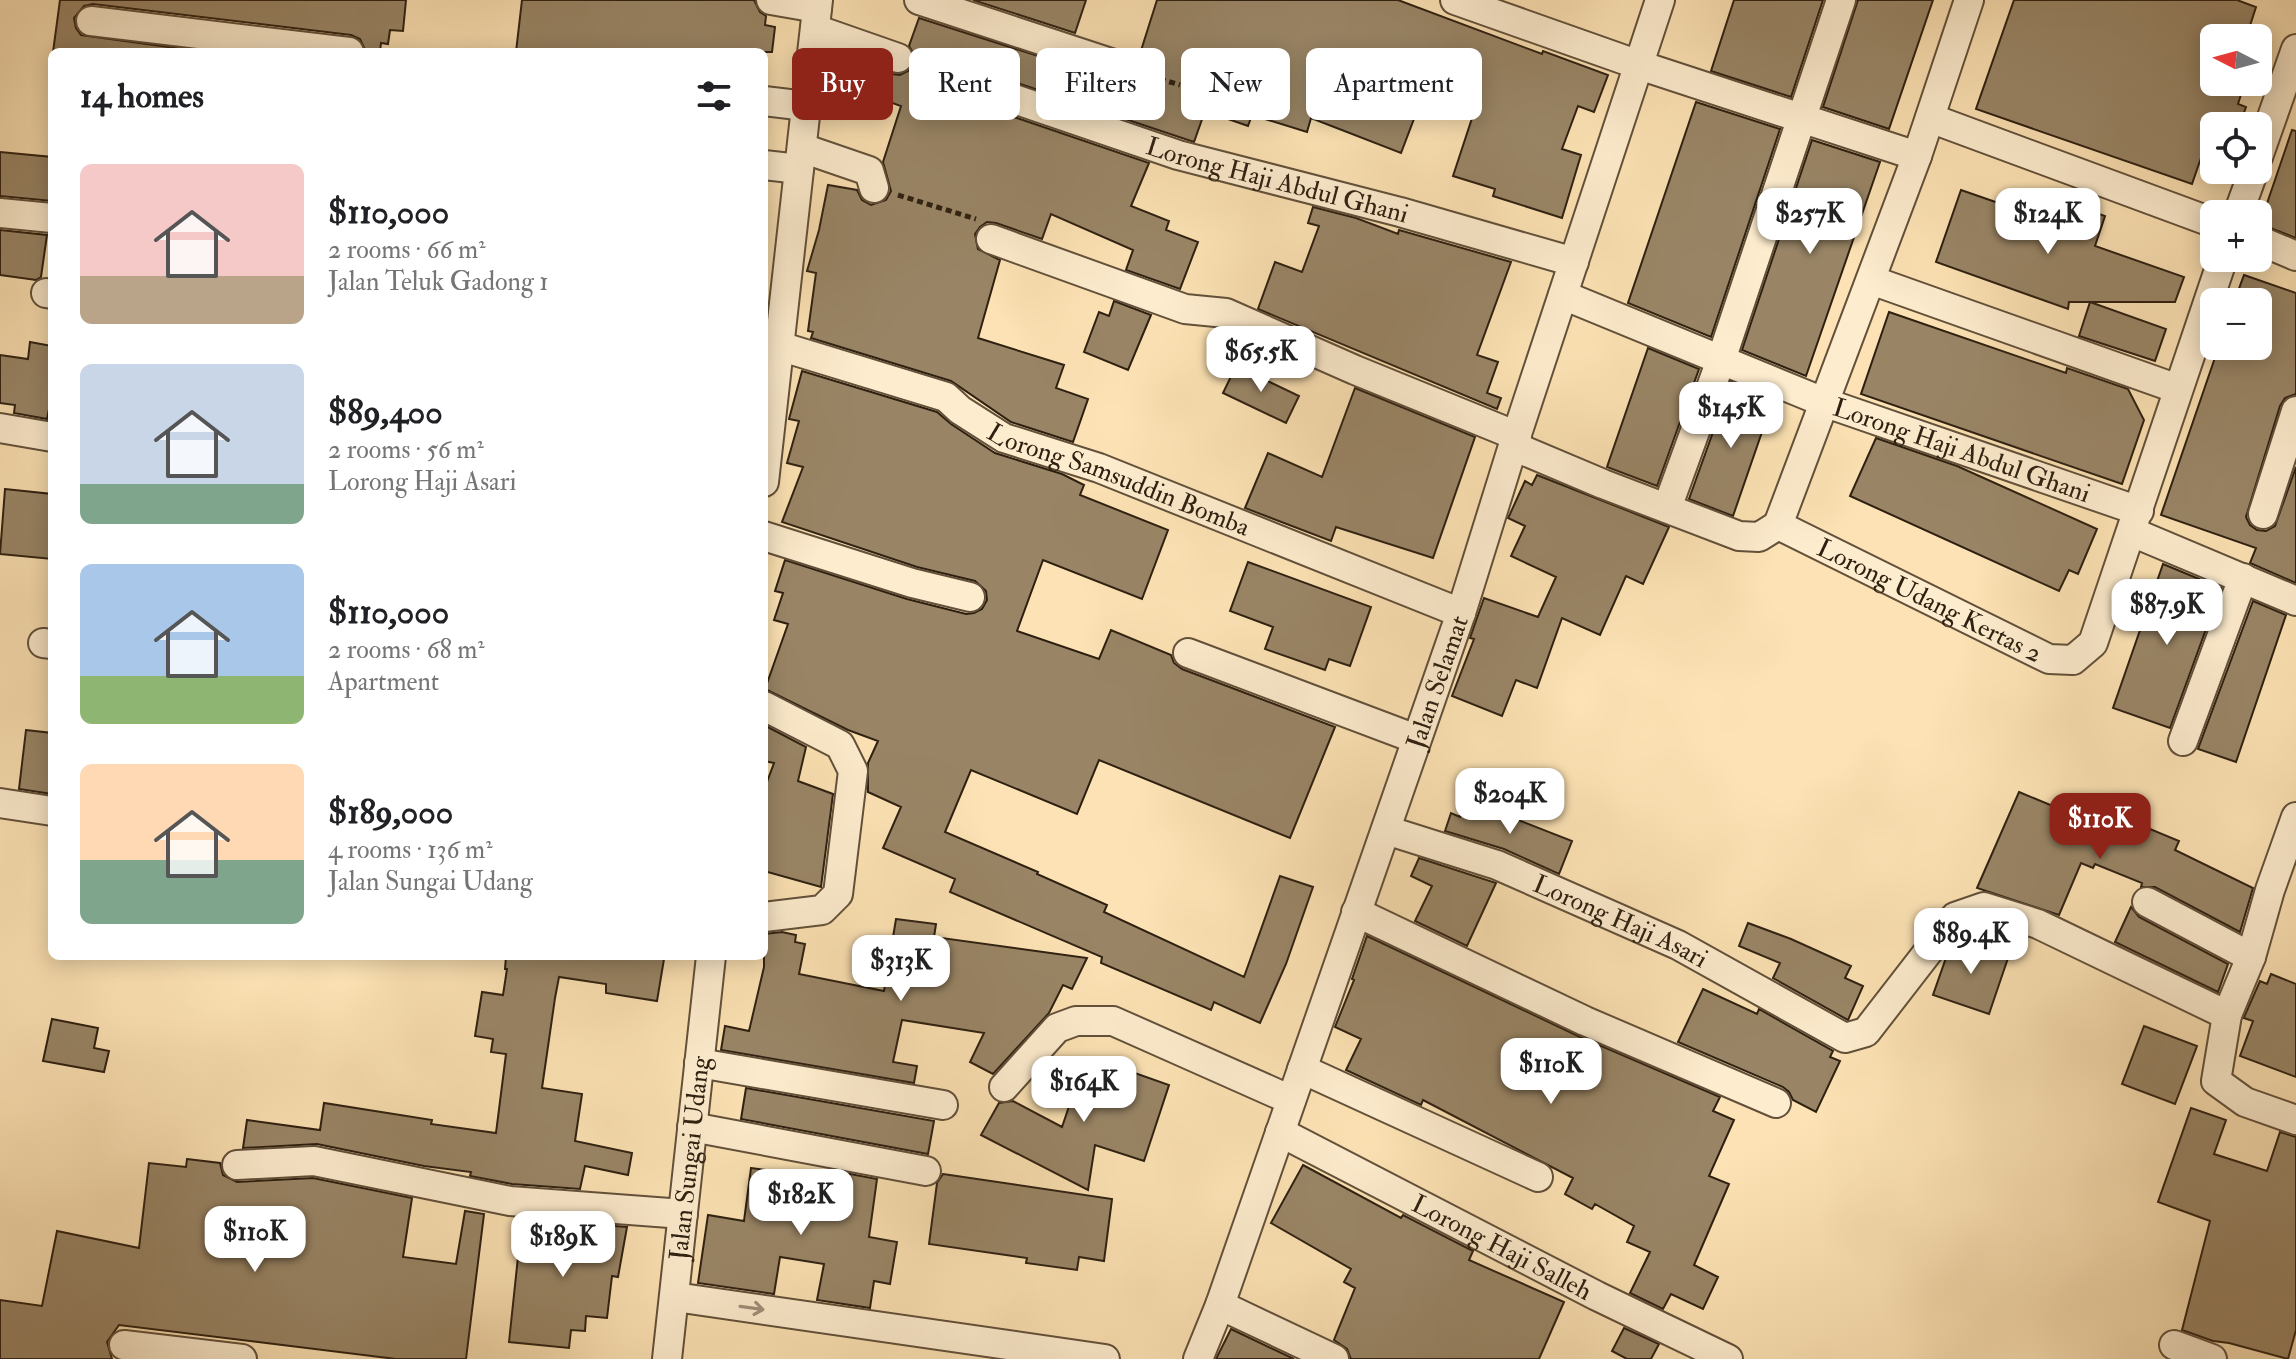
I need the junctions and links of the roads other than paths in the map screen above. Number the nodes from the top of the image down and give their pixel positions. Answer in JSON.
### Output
{"nodes":[{"id":1,"x":771,"y":0,"type":"edge"},
{"id":2,"x":919,"y":0,"type":"edge"},
{"id":3,"x":1455,"y":0,"type":"edge"},
{"id":4,"x":1660,"y":0,"type":"edge"},
{"id":5,"x":1841,"y":0,"type":"edge"},
{"id":6,"x":1969,"y":0,"type":"edge"},
{"id":7,"x":817,"y":12,"type":"edge"},
{"id":8,"x":91,"y":21,"type":"dead end"},
{"id":9,"x":316,"y":48,"type":"edge"},
{"id":10,"x":813,"y":48,"type":"edge"},
{"id":11,"x":1065,"y":48,"type":"edge"},
{"id":12,"x":2296,"y":49,"type":"edge"},
{"id":13,"x":898,"y":58,"type":"dead end"},
{"id":14,"x":1639,"y":65,"type":"junction"},
{"id":15,"x":768,"y":101,"type":"edge"},
{"id":16,"x":1020,"y":101,"type":"edge"},
{"id":17,"x":792,"y":104,"type":"edge"},
{"id":18,"x":1801,"y":117,"type":"junction"},
{"id":19,"x":2272,"y":117,"type":"edge"},
{"id":20,"x":1930,"y":118,"type":"junction"},
{"id":21,"x":804,"y":120,"type":"edge"},
{"id":22,"x":1917,"y":156,"type":"junction"},
{"id":23,"x":800,"y":158,"type":"junction"},
{"id":24,"x":768,"y":164,"type":"edge"},
{"id":25,"x":874,"y":188,"type":"road end"},
{"id":26,"x":0,"y":213,"type":"edge"},
{"id":27,"x":48,"y":218,"type":"edge"},
{"id":28,"x":2200,"y":218,"type":"edge"},
{"id":29,"x":991,"y":239,"type":"road end"},
{"id":30,"x":2272,"y":246,"type":"edge"},
{"id":31,"x":2296,"y":256,"type":"edge"},
{"id":32,"x":1574,"y":262,"type":"junction"},
{"id":33,"x":2218,"y":272,"type":"edge"},
{"id":34,"x":1871,"y":280,"type":"junction"},
{"id":35,"x":1563,"y":295,"type":"junction"},
{"id":36,"x":773,"y":314,"type":"edge"},
{"id":37,"x":779,"y":346,"type":"junction"},
{"id":38,"x":1721,"y":360,"type":"junction"},
{"id":39,"x":2178,"y":389,"type":"junction"},
{"id":40,"x":769,"y":396,"type":"edge"},
{"id":41,"x":1826,"y":403,"type":"junction"},
{"id":42,"x":2296,"y":411,"type":"edge"},
{"id":43,"x":0,"y":428,"type":"edge"},
{"id":44,"x":48,"y":436,"type":"edge"},
{"id":45,"x":1515,"y":441,"type":"junction"},
{"id":46,"x":1667,"y":508,"type":"junction"},
{"id":47,"x":2263,"y":514,"type":"dead end"},
{"id":48,"x":2135,"y":521,"type":"junction"},
{"id":49,"x":1778,"y":525,"type":"junction"},
{"id":50,"x":768,"y":537,"type":"edge"},
{"id":51,"x":2243,"y":578,"type":"junction"},
{"id":52,"x":970,"y":597,"type":"dead end"},
{"id":53,"x":2296,"y":601,"type":"edge"},
{"id":54,"x":1461,"y":613,"type":"junction"},
{"id":55,"x":1188,"y":653,"type":"dead end"},
{"id":56,"x":768,"y":708,"type":"edge"},
{"id":57,"x":1416,"y":739,"type":"junction"},
{"id":58,"x":2183,"y":741,"type":"dead end"},
{"id":59,"x":0,"y":803,"type":"edge"},
{"id":60,"x":48,"y":810,"type":"edge"},
{"id":61,"x":2296,"y":817,"type":"edge"},
{"id":62,"x":1386,"y":830,"type":"junction"},
{"id":63,"x":2147,"y":902,"type":"dead end"},
{"id":64,"x":1356,"y":912,"type":"junction"},
{"id":65,"x":768,"y":917,"type":"edge"},
{"id":66,"x":2251,"y":957,"type":"junction"},
{"id":67,"x":711,"y":960,"type":"edge"},
{"id":68,"x":2227,"y":1015,"type":"junction"},
{"id":69,"x":699,"y":1063,"type":"junction"},
{"id":70,"x":1302,"y":1069,"type":"junction"},
{"id":71,"x":1004,"y":1087,"type":"dead end"},
{"id":72,"x":1291,"y":1100,"type":"junction"},
{"id":73,"x":1776,"y":1103,"type":"dead end"},
{"id":74,"x":943,"y":1105,"type":"dead end"},
{"id":75,"x":2296,"y":1120,"type":"edge"},
{"id":76,"x":692,"y":1127,"type":"junction"},
{"id":77,"x":1280,"y":1132,"type":"junction"},
{"id":78,"x":237,"y":1165,"type":"dead end"},
{"id":79,"x":926,"y":1171,"type":"dead end"},
{"id":80,"x":1538,"y":1177,"type":"dead end"},
{"id":81,"x":683,"y":1214,"type":"junction"},
{"id":82,"x":675,"y":1297,"type":"junction"},
{"id":83,"x":1220,"y":1305,"type":"junction"},
{"id":84,"x":124,"y":1345,"type":"dead end"},
{"id":85,"x":2174,"y":1345,"type":"dead end"},
{"id":86,"x":1099,"y":1358,"type":"edge"},
{"id":87,"x":242,"y":1359,"type":"edge"},
{"id":88,"x":667,"y":1359,"type":"edge"},
{"id":89,"x":1198,"y":1359,"type":"edge"},
{"id":90,"x":1334,"y":1359,"type":"edge"},
{"id":91,"x":1728,"y":1359,"type":"edge"},
{"id":92,"x":2212,"y":1359,"type":"edge"}],
"edges":[{"from":1,"to":7,"type":"street"},
{"from":2,"to":11,"type":"street"},
{"from":3,"to":14,"type":"street"},
{"from":4,"to":14,"type":"street","name":"Jalan Selamat"},
{"from":5,"to":18,"type":"street"},
{"from":6,"to":20,"type":"street"},
{"from":7,"to":10,"type":"street"},
{"from":7,"to":13,"type":"street"},
{"from":8,"to":9,"type":"street"},
{"from":12,"to":19,"type":"street"},
{"from":14,"to":18,"type":"street"},
{"from":14,"to":32,"type":"street","name":"Jalan Selamat"},
{"from":15,"to":17,"type":"street"},
{"from":16,"to":32,"type":"street","name":"Lorong Haji Abdul Ghani"},
{"from":18,"to":22,"type":"street"},
{"from":18,"to":38,"type":"street"},
{"from":20,"to":22,"type":"street"},
{"from":20,"to":28,"type":"street"},
{"from":21,"to":23,"type":"street"},
{"from":22,"to":34,"type":"street"},
{"from":23,"to":24,"type":"street"},
{"from":23,"to":25,"type":"street"},
{"from":23,"to":36,"type":"street"},
{"from":26,"to":27,"type":"street"},
{"from":29,"to":45,"type":"street"},
{"from":30,"to":31,"type":"street"},
{"from":32,"to":35,"type":"street","name":"Jalan Selamat"},
{"from":33,"to":39,"type":"street","name":"Lorong Udang Kertas 2"},
{"from":34,"to":39,"type":"street"},
{"from":34,"to":41,"type":"street"},
{"from":35,"to":38,"type":"street","name":"Lorong Haji Abdul Ghani"},
{"from":35,"to":45,"type":"street","name":"Jalan Selamat"},
{"from":36,"to":37,"type":"street"},
{"from":37,"to":40,"type":"street"},
{"from":37,"to":54,"type":"street","name":"Lorong Samsuddin Bomba"},
{"from":38,"to":41,"type":"street","name":"Lorong Haji Abdul Ghani"},
{"from":38,"to":46,"type":"street"},
{"from":39,"to":48,"type":"street","name":"Lorong Udang Kertas 2"},
{"from":41,"to":48,"type":"street","name":"Lorong Haji Abdul Ghani"},
{"from":41,"to":49,"type":"street"},
{"from":42,"to":47,"type":"street"},
{"from":43,"to":44,"type":"street"},
{"from":45,"to":46,"type":"street"},
{"from":45,"to":54,"type":"street","name":"Jalan Selamat"},
{"from":46,"to":49,"type":"street"},
{"from":48,"to":49,"type":"street","name":"Lorong Udang Kertas 2"},
{"from":48,"to":51,"type":"street","name":"Lorong Haji Abdul Ghani"},
{"from":50,"to":52,"type":"street"},
{"from":51,"to":53,"type":"street","name":"Lorong Haji Abdul Ghani"},
{"from":51,"to":58,"type":"street"},
{"from":54,"to":57,"type":"street","name":"Jalan Selamat"},
{"from":55,"to":57,"type":"street"},
{"from":56,"to":65,"type":"street"},
{"from":57,"to":62,"type":"street","name":"Jalan Selamat"},
{"from":59,"to":60,"type":"street"},
{"from":61,"to":66,"type":"street"},
{"from":62,"to":64,"type":"street","name":"Jalan Selamat"},
{"from":62,"to":68,"type":"street","name":"Lorong Haji Asari"},
{"from":63,"to":66,"type":"street"},
{"from":64,"to":70,"type":"street","name":"Jalan Selamat"},
{"from":64,"to":73,"type":"street"},
{"from":66,"to":68,"type":"street"},
{"from":67,"to":69,"type":"street","name":"Jalan Sungai Udang"},
{"from":68,"to":75,"type":"street"},
{"from":69,"to":74,"type":"street"},
{"from":69,"to":76,"type":"street","name":"Jalan Sungai Udang"},
{"from":70,"to":72,"type":"street","name":"Jalan Selamat"},
{"from":70,"to":80,"type":"street"},
{"from":71,"to":72,"type":"street"},
{"from":72,"to":77,"type":"street","name":"Jalan Selamat"},
{"from":76,"to":79,"type":"street"},
{"from":76,"to":81,"type":"street","name":"Jalan Sungai Udang"},
{"from":77,"to":83,"type":"street","name":"Jalan Selamat"},
{"from":77,"to":91,"type":"street","name":"Lorong Haji Salleh"},
{"from":78,"to":81,"type":"street"},
{"from":81,"to":82,"type":"street","name":"Jalan Sungai Udang"},
{"from":82,"to":86,"type":"street","one_way":true},
{"from":82,"to":88,"type":"street","name":"Jalan Sungai Udang"},
{"from":83,"to":89,"type":"street","name":"Jalan Selamat"},
{"from":83,"to":90,"type":"street"},
{"from":84,"to":87,"type":"street"},
{"from":85,"to":92,"type":"street"}]}
